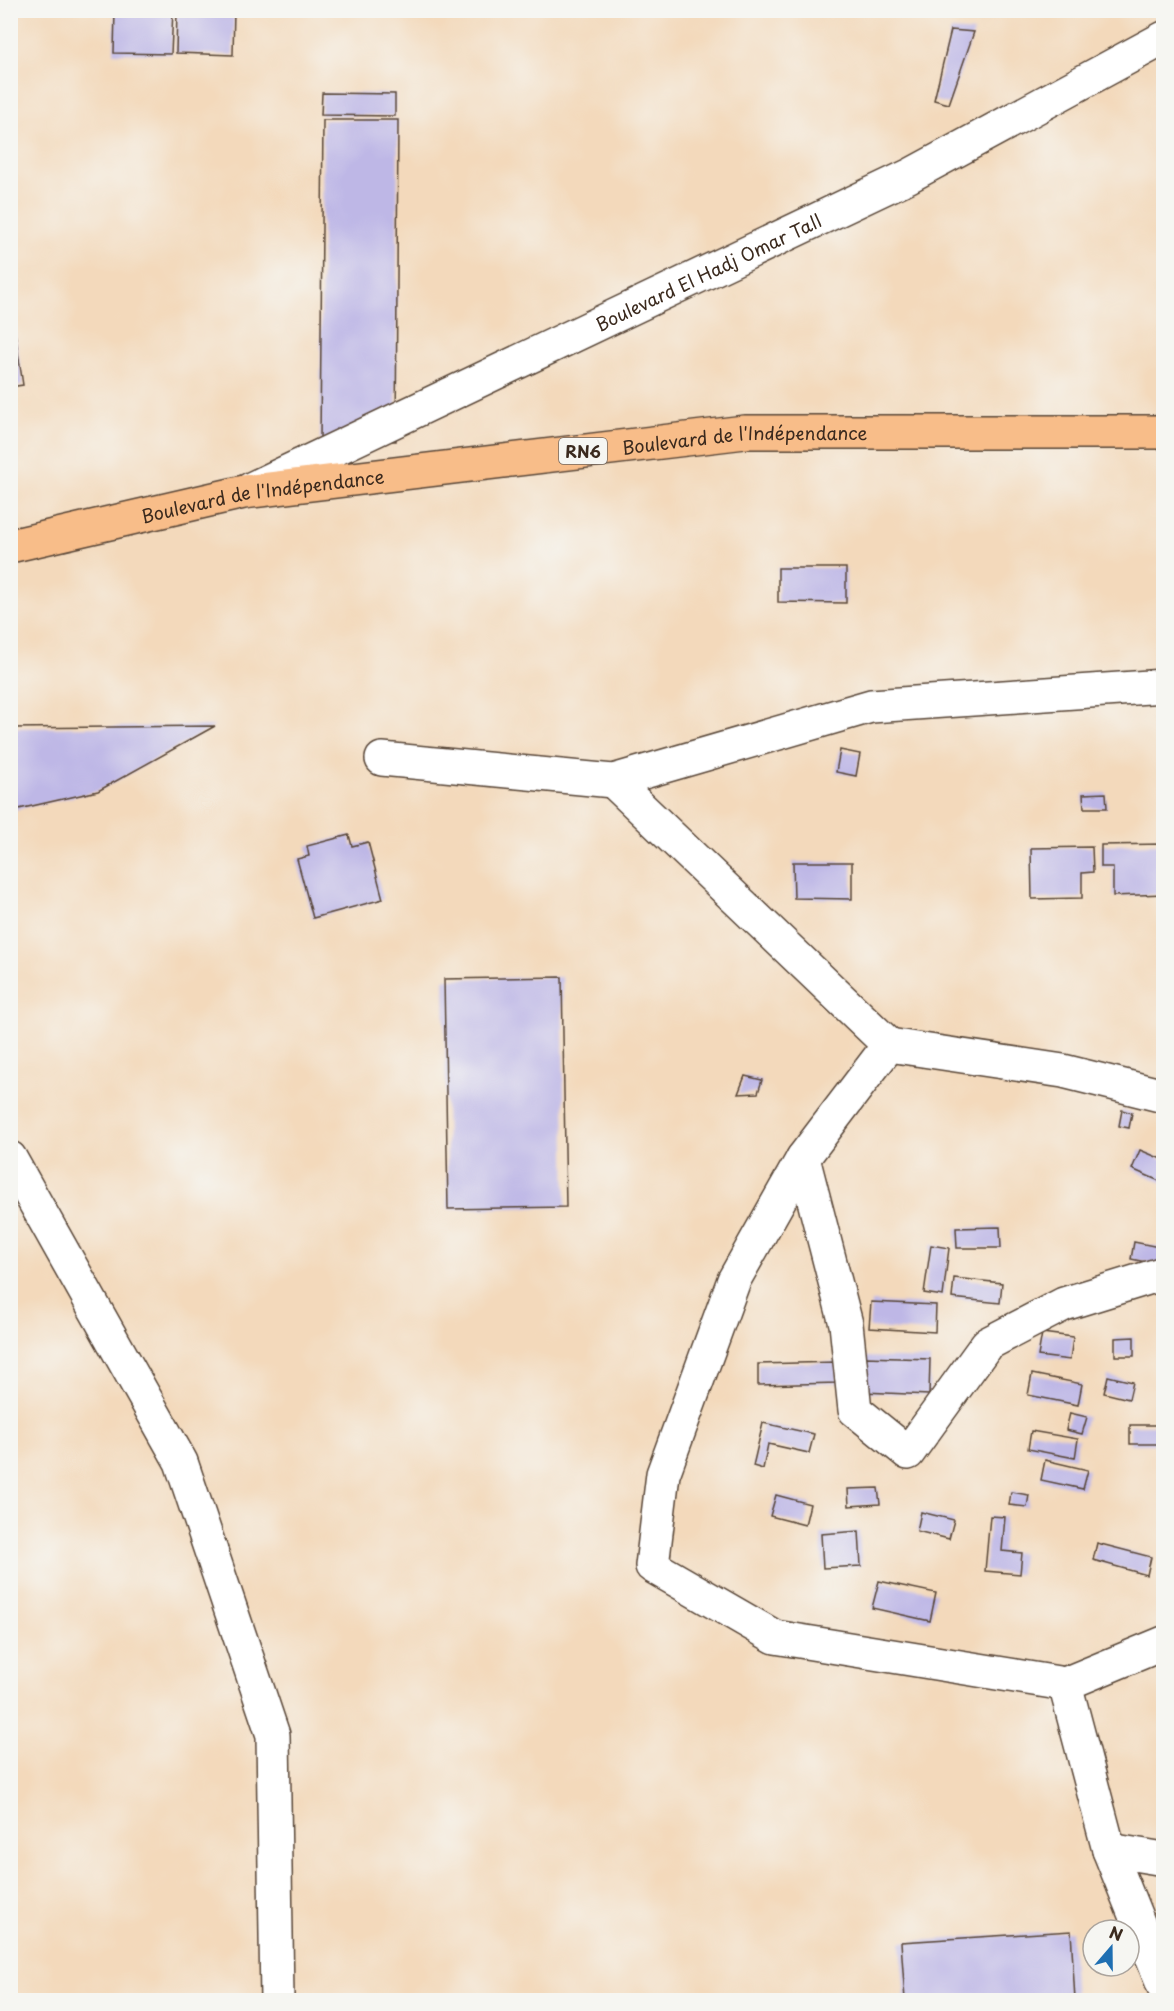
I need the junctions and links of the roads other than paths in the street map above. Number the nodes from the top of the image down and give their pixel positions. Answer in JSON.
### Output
{"nodes":[{"id":1,"x":1164,"y":38,"type":"edge"},
{"id":2,"x":1164,"y":432,"type":"edge"},
{"id":3,"x":244,"y":492,"type":"junction"},
{"id":4,"x":10,"y":546,"type":"edge"},
{"id":5,"x":1164,"y":686,"type":"edge"},
{"id":6,"x":382,"y":759,"type":"dead end"},
{"id":7,"x":613,"y":781,"type":"junction"},
{"id":8,"x":889,"y":1045,"type":"junction"},
{"id":9,"x":1164,"y":1096,"type":"edge"},
{"id":10,"x":10,"y":1158,"type":"edge"},
{"id":11,"x":803,"y":1158,"type":"junction"},
{"id":12,"x":1164,"y":1273,"type":"edge"},
{"id":13,"x":1164,"y":1643,"type":"edge"},
{"id":14,"x":1065,"y":1684,"type":"junction"},
{"id":15,"x":1109,"y":1850,"type":"junction"},
{"id":16,"x":1164,"y":1859,"type":"edge"},
{"id":17,"x":1164,"y":1987,"type":"edge"},
{"id":18,"x":277,"y":2001,"type":"edge"}],
"edges":[{"from":1,"to":3,"type":"street","name":"Boulevard El Hadj Omar Tall"},
{"from":2,"to":3,"type":"highway","name":"Boulevard de l'Indépendance","number":"RN6"},
{"from":3,"to":4,"type":"highway","name":"Boulevard de l'Indépendance","number":"RN6"},
{"from":5,"to":7,"type":"street"},
{"from":6,"to":7,"type":"street"},
{"from":7,"to":8,"type":"street"},
{"from":8,"to":9,"type":"street"},
{"from":8,"to":11,"type":"street"},
{"from":10,"to":18,"type":"street"},
{"from":11,"to":12,"type":"street"},
{"from":11,"to":14,"type":"street"},
{"from":13,"to":14,"type":"street"},
{"from":14,"to":15,"type":"street"},
{"from":15,"to":16,"type":"street"},
{"from":15,"to":17,"type":"street"}]}
